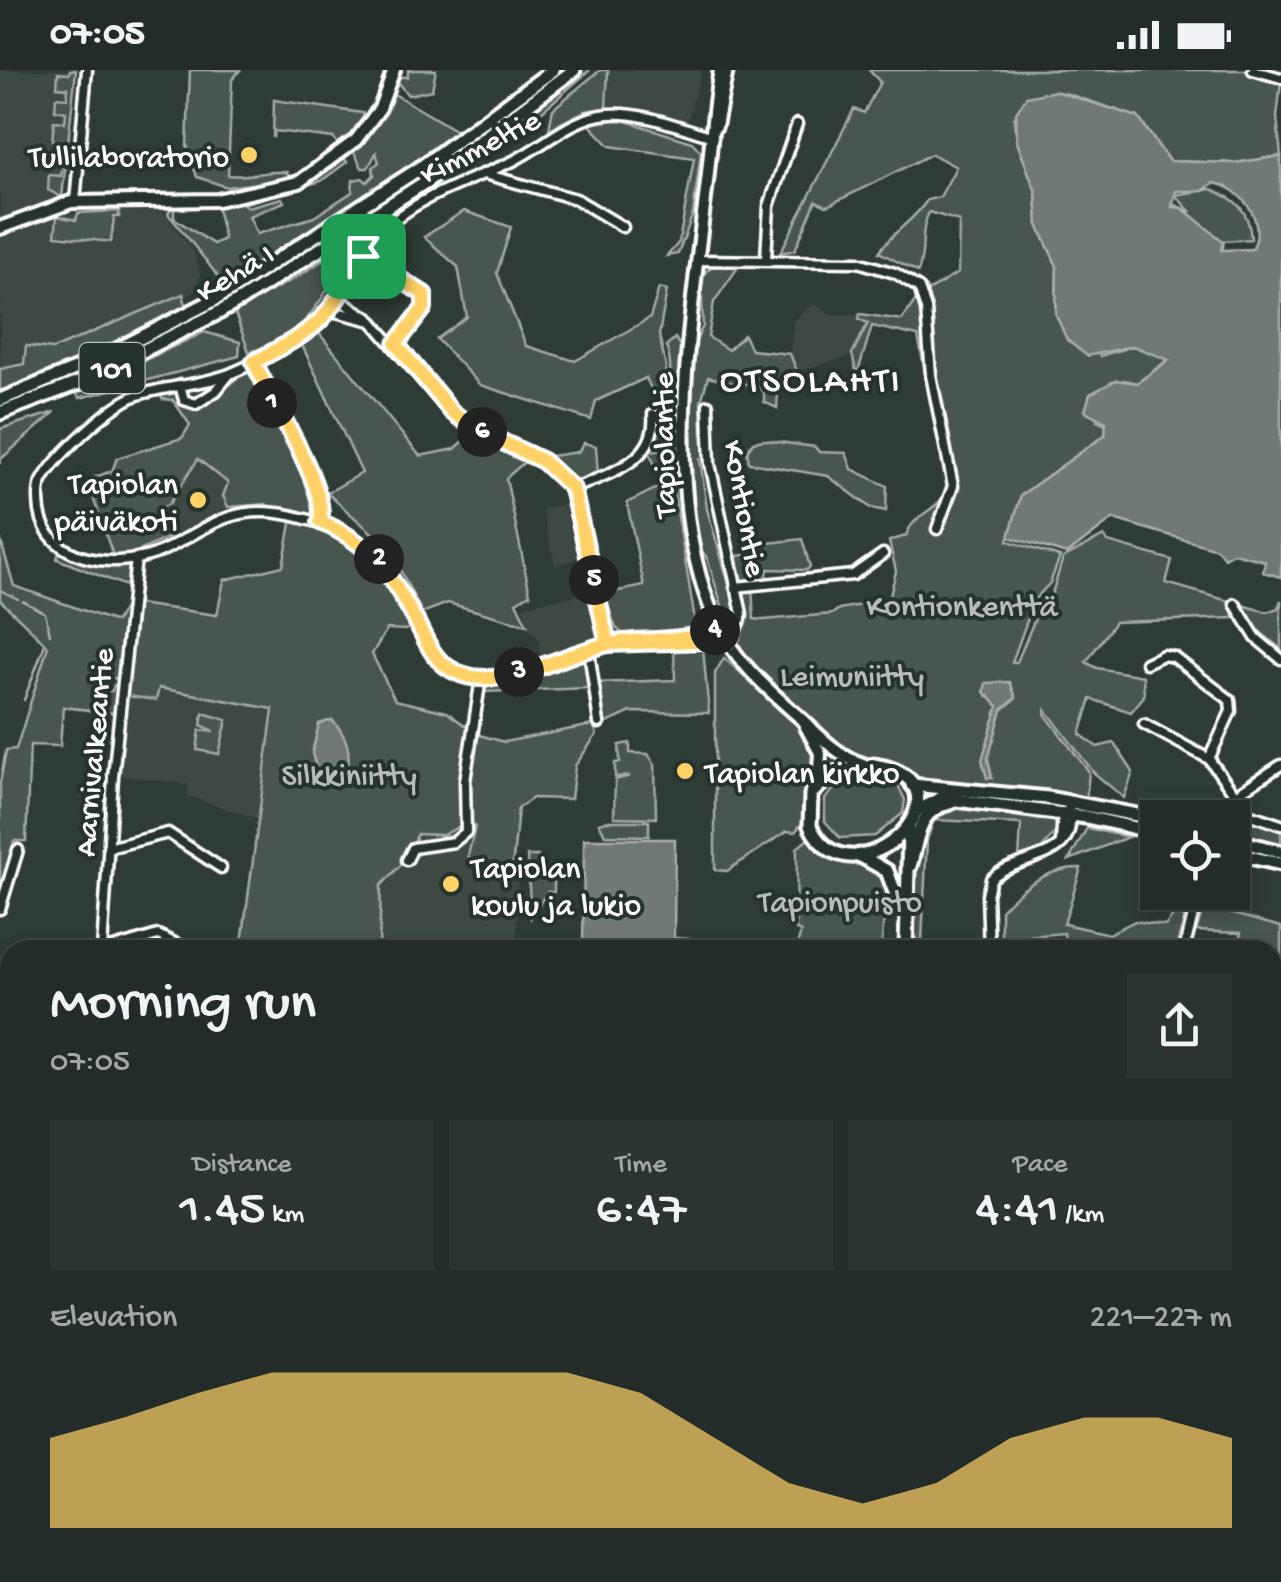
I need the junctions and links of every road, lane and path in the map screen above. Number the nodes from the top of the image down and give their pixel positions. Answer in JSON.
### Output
{"nodes":[{"id":1,"x":87,"y":70,"type":"edge"},
{"id":2,"x":394,"y":70,"type":"edge"},
{"id":3,"x":553,"y":70,"type":"edge"},
{"id":4,"x":574,"y":70,"type":"edge"},
{"id":5,"x":724,"y":70,"type":"edge"},
{"id":6,"x":1252,"y":70,"type":"edge"},
{"id":7,"x":1281,"y":78,"type":"edge"},
{"id":8,"x":798,"y":124,"type":"dead end"},
{"id":9,"x":713,"y":137,"type":"junction"},
{"id":10,"x":483,"y":174,"type":"junction"},
{"id":11,"x":75,"y":202,"type":"junction"},
{"id":12,"x":624,"y":227,"type":"dead end"},
{"id":13,"x":0,"y":228,"type":"edge"},
{"id":14,"x":363,"y":256,"type":"junction"},
{"id":15,"x":766,"y":258,"type":"junction"},
{"id":16,"x":698,"y":260,"type":"junction"},
{"id":17,"x":235,"y":295,"type":"junction"},
{"id":18,"x":339,"y":300,"type":"junction"},
{"id":19,"x":217,"y":306,"type":"junction"},
{"id":20,"x":332,"y":311,"type":"junction"},
{"id":21,"x":372,"y":321,"type":"junction"},
{"id":22,"x":396,"y":344,"type":"junction"},
{"id":23,"x":254,"y":362,"type":"junction"},
{"id":24,"x":229,"y":375,"type":"junction"},
{"id":25,"x":180,"y":385,"type":"junction"},
{"id":26,"x":0,"y":400,"type":"edge"},
{"id":27,"x":708,"y":406,"type":"dead end"},
{"id":28,"x":0,"y":413,"type":"edge"},
{"id":29,"x":653,"y":414,"type":"dead end"},
{"id":30,"x":573,"y":489,"type":"junction"},
{"id":31,"x":320,"y":522,"type":"junction"},
{"id":32,"x":937,"y":528,"type":"dead end"},
{"id":33,"x":882,"y":554,"type":"dead end"},
{"id":34,"x":136,"y":558,"type":"junction"},
{"id":35,"x":735,"y":587,"type":"junction"},
{"id":36,"x":1235,"y":604,"type":"dead end"},
{"id":37,"x":742,"y":618,"type":"junction"},
{"id":38,"x":720,"y":628,"type":"junction"},
{"id":39,"x":690,"y":640,"type":"junction"},
{"id":40,"x":726,"y":640,"type":"junction"},
{"id":41,"x":608,"y":644,"type":"junction"},
{"id":42,"x":589,"y":651,"type":"junction"},
{"id":43,"x":1281,"y":659,"type":"edge"},
{"id":44,"x":1146,"y":663,"type":"dead end"},
{"id":45,"x":481,"y":678,"type":"junction"},
{"id":46,"x":800,"y":718,"type":"junction"},
{"id":47,"x":598,"y":723,"type":"dead end"},
{"id":48,"x":1144,"y":724,"type":"dead end"},
{"id":49,"x":1209,"y":760,"type":"junction"},
{"id":50,"x":863,"y":764,"type":"junction"},
{"id":51,"x":1281,"y":765,"type":"edge"},
{"id":52,"x":818,"y":784,"type":"junction"},
{"id":53,"x":912,"y":786,"type":"junction"},
{"id":54,"x":1235,"y":795,"type":"junction"},
{"id":55,"x":1232,"y":800,"type":"edge"},
{"id":56,"x":959,"y":801,"type":"junction"},
{"id":57,"x":1067,"y":810,"type":"junction"},
{"id":58,"x":917,"y":811,"type":"junction"},
{"id":59,"x":1140,"y":817,"type":"edge"},
{"id":60,"x":1250,"y":819,"type":"edge"},
{"id":61,"x":1281,"y":825,"type":"edge"},
{"id":62,"x":909,"y":828,"type":"junction"},
{"id":63,"x":1140,"y":828,"type":"edge"},
{"id":64,"x":1250,"y":844,"type":"edge"},
{"id":65,"x":108,"y":848,"type":"junction"},
{"id":66,"x":18,"y":850,"type":"dead end"},
{"id":67,"x":1281,"y":852,"type":"edge"},
{"id":68,"x":855,"y":854,"type":"junction"},
{"id":69,"x":1250,"y":857,"type":"edge"},
{"id":70,"x":408,"y":860,"type":"dead end"},
{"id":71,"x":1281,"y":864,"type":"edge"},
{"id":72,"x":221,"y":868,"type":"dead end"},
{"id":73,"x":905,"y":885,"type":"junction"},
{"id":74,"x":0,"y":909,"type":"edge"},
{"id":75,"x":1194,"y":910,"type":"edge"},
{"id":76,"x":104,"y":940,"type":"edge"},
{"id":77,"x":143,"y":940,"type":"edge"},
{"id":78,"x":174,"y":940,"type":"edge"},
{"id":79,"x":902,"y":940,"type":"edge"},
{"id":80,"x":902,"y":940,"type":"edge"},
{"id":81,"x":989,"y":940,"type":"edge"},
{"id":82,"x":1187,"y":940,"type":"edge"}],
"edges":[{"from":1,"to":11,"type":"street"},
{"from":2,"to":11,"type":"main road"},
{"from":3,"to":17,"type":"main road","name":"Kehä I","number":"101"},
{"from":4,"to":17,"type":"main road","name":"Kehä I","number":"101"},
{"from":5,"to":9,"type":"main road","name":"Tapiolantie"},
{"from":6,"to":7,"type":"street"},
{"from":8,"to":15,"type":"street"},
{"from":9,"to":10,"type":"street","name":"Kimmeltie"},
{"from":9,"to":16,"type":"main road","name":"Tapiolantie"},
{"from":10,"to":12,"type":"street"},
{"from":10,"to":14,"type":"street","name":"Kimmeltie"},
{"from":11,"to":13,"type":"main road"},
{"from":14,"to":18,"type":"street","name":"Kimmeltie"},
{"from":14,"to":22,"type":"street"},
{"from":15,"to":16,"type":"street"},
{"from":15,"to":32,"type":"street"},
{"from":16,"to":38,"type":"main road","name":"Tapiolantie"},
{"from":17,"to":19,"type":"main road","name":"Kehä I","number":"101","bridge":true},
{"from":18,"to":20,"type":"street","name":"Kimmeltie"},
{"from":18,"to":21,"type":"street"},
{"from":19,"to":26,"type":"main road","name":"Kehä I","number":"101"},
{"from":19,"to":28,"type":"main road","name":"Kehä I","number":"101"},
{"from":20,"to":21,"type":"street"},
{"from":20,"to":23,"type":"street","name":"Kimmeltie"},
{"from":21,"to":22,"type":"street"},
{"from":22,"to":30,"type":"street"},
{"from":23,"to":24,"type":"street","name":"Kimmeltie"},
{"from":23,"to":31,"type":"street"},
{"from":24,"to":25,"type":"street","name":"Kimmeltie"},
{"from":24,"to":25,"type":"street"},
{"from":25,"to":34,"type":"street","name":"Kimmeltie"},
{"from":27,"to":35,"type":"street","name":"Kontiontie"},
{"from":29,"to":30,"type":"street"},
{"from":30,"to":41,"type":"street"},
{"from":31,"to":34,"type":"street"},
{"from":31,"to":45,"type":"street"},
{"from":33,"to":35,"type":"street"},
{"from":34,"to":65,"type":"street","name":"Aarnivalkeantie"},
{"from":35,"to":37,"type":"street","name":"Kontiontie"},
{"from":36,"to":43,"type":"street"},
{"from":37,"to":38,"type":"street","name":"Kontiontie"},
{"from":37,"to":40,"type":"street","name":"Kontiontie"},
{"from":38,"to":39,"type":"street","name":"Kontiontie"},
{"from":38,"to":40,"type":"main road","name":"Tapiolantie"},
{"from":39,"to":40,"type":"street"},
{"from":39,"to":41,"type":"street"},
{"from":40,"to":46,"type":"main road","name":"Tapiolantie"},
{"from":41,"to":42,"type":"street"},
{"from":42,"to":45,"type":"street"},
{"from":42,"to":47,"type":"street"},
{"from":44,"to":49,"type":"street"},
{"from":45,"to":70,"type":"street"},
{"from":46,"to":50,"type":"main road","name":"Tapiolantie"},
{"from":46,"to":52,"type":"main road","name":"Tapiolantie"},
{"from":48,"to":49,"type":"street"},
{"from":49,"to":54,"type":"street"},
{"from":50,"to":52,"type":"main road"},
{"from":50,"to":53,"type":"main road"},
{"from":51,"to":54,"type":"street"},
{"from":52,"to":68,"type":"main road"},
{"from":53,"to":57,"type":"main road"},
{"from":53,"to":58,"type":"main road"},
{"from":54,"to":55,"type":"street"},
{"from":56,"to":57,"type":"main road"},
{"from":56,"to":58,"type":"main road"},
{"from":56,"to":73,"type":"main road"},
{"from":57,"to":59,"type":"main road"},
{"from":57,"to":63,"type":"main road"},
{"from":57,"to":81,"type":"street"},
{"from":58,"to":62,"type":"main road"},
{"from":60,"to":61,"type":"street"},
{"from":62,"to":68,"type":"main road"},
{"from":62,"to":73,"type":"main road"},
{"from":64,"to":67,"type":"main road"},
{"from":65,"to":72,"type":"street"},
{"from":65,"to":76,"type":"street","name":"Aarnivalkeantie"},
{"from":66,"to":74,"type":"street"},
{"from":68,"to":79,"type":"main road"},
{"from":69,"to":71,"type":"main road"},
{"from":73,"to":80,"type":"main road"},
{"from":75,"to":82,"type":"street"},
{"from":77,"to":78,"type":"street"}]}
